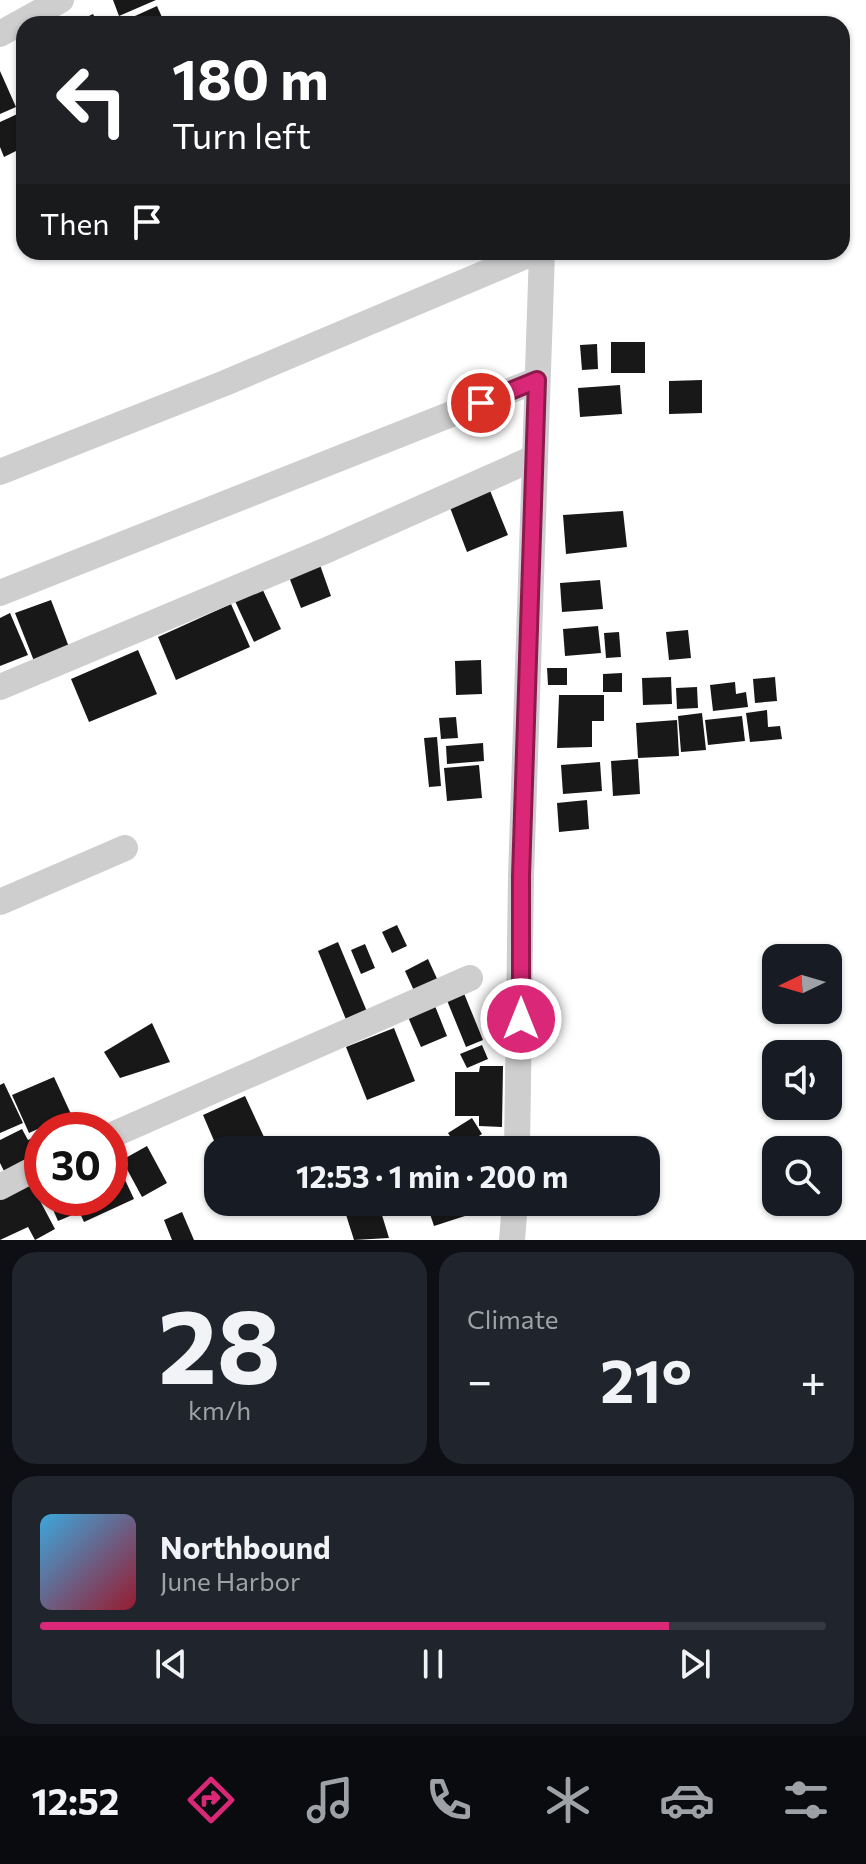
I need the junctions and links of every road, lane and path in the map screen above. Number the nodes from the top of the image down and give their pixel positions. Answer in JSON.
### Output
{"nodes":[{"id":1,"x":61,"y":0,"type":"edge"},
{"id":2,"x":32,"y":16,"type":"edge"},
{"id":3,"x":516,"y":260,"type":"edge"},
{"id":4,"x":542,"y":260,"type":"edge"},
{"id":5,"x":537,"y":380,"type":"junction"},
{"id":6,"x":534,"y":458,"type":"junction"},
{"id":7,"x":0,"y":472,"type":"edge"},
{"id":8,"x":0,"y":593,"type":"edge"},
{"id":9,"x":0,"y":687,"type":"edge"},
{"id":10,"x":125,"y":848,"type":"dead end"},
{"id":11,"x":0,"y":902,"type":"edge"},
{"id":12,"x":470,"y":978,"type":"dead end"},
{"id":13,"x":128,"y":1128,"type":"edge"},
{"id":14,"x":517,"y":1136,"type":"edge"},
{"id":15,"x":24,"y":1174,"type":"edge"},
{"id":16,"x":0,"y":1187,"type":"edge"},
{"id":17,"x":514,"y":1216,"type":"edge"},
{"id":18,"x":512,"y":1240,"type":"edge"}],
"edges":[{"from":1,"to":2,"type":"street"},
{"from":3,"to":7,"type":"street"},
{"from":4,"to":5,"type":"street"},
{"from":5,"to":6,"type":"street"},
{"from":5,"to":8,"type":"street"},
{"from":6,"to":9,"type":"street"},
{"from":6,"to":14,"type":"street"},
{"from":10,"to":11,"type":"street"},
{"from":12,"to":13,"type":"street"},
{"from":15,"to":16,"type":"street"},
{"from":17,"to":18,"type":"street"}]}
